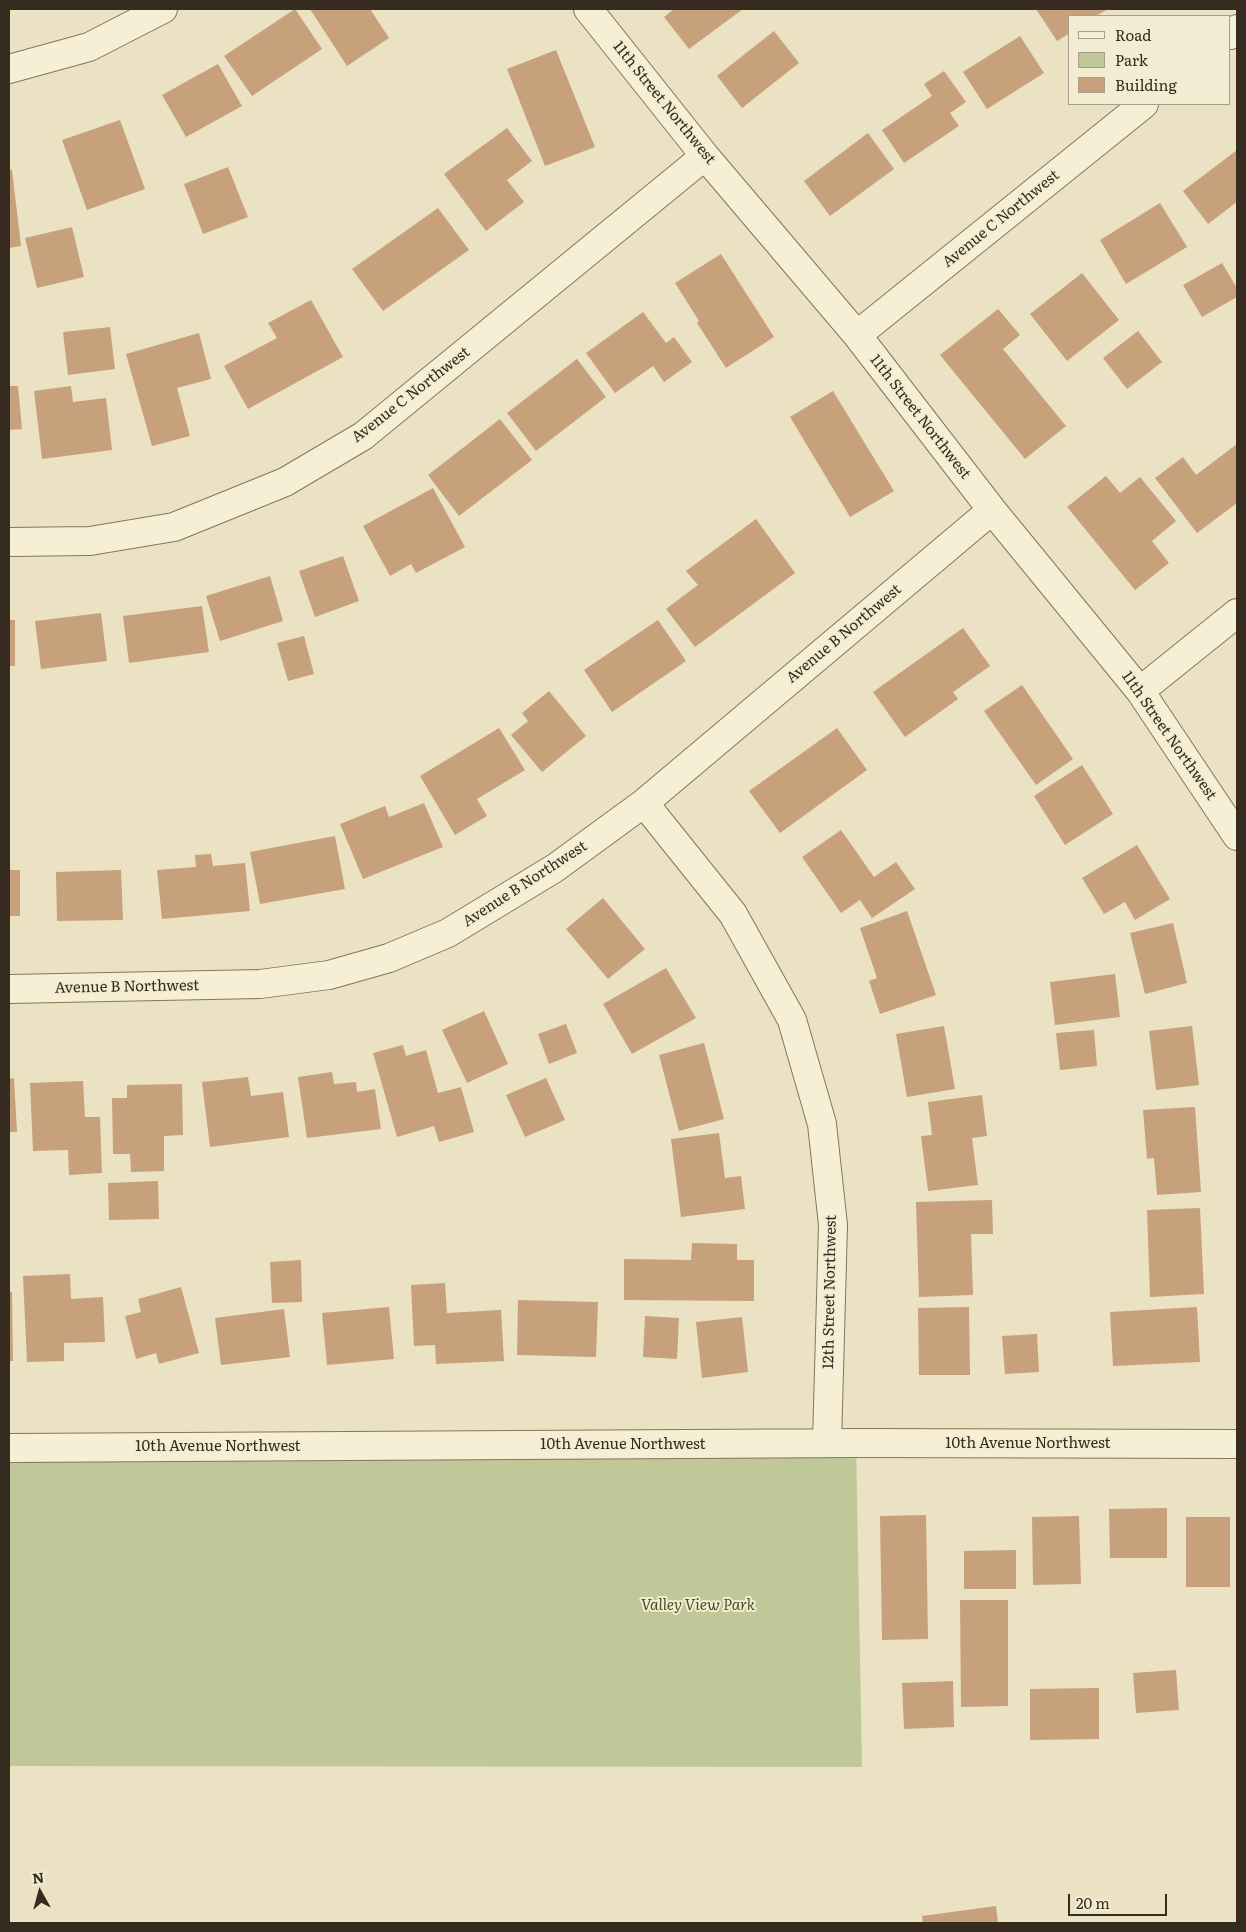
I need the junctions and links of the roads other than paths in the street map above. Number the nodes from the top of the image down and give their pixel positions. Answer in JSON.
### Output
{"nodes":[{"id":1,"x":163,"y":9,"type":"edge"},
{"id":2,"x":588,"y":9,"type":"edge"},
{"id":3,"x":9,"y":69,"type":"edge"},
{"id":4,"x":1143,"y":105,"type":"edge"},
{"id":5,"x":705,"y":156,"type":"junction"},
{"id":6,"x":857,"y":335,"type":"junction"},
{"id":7,"x":992,"y":510,"type":"junction"},
{"id":8,"x":9,"y":542,"type":"edge"},
{"id":9,"x":1237,"y":613,"type":"edge"},
{"id":10,"x":1140,"y":691,"type":"junction"},
{"id":11,"x":644,"y":803,"type":"junction"},
{"id":12,"x":1237,"y":836,"type":"edge"},
{"id":13,"x":9,"y":989,"type":"edge"},
{"id":14,"x":828,"y":1443,"type":"junction"},
{"id":15,"x":1237,"y":1444,"type":"edge"},
{"id":16,"x":9,"y":1448,"type":"edge"}],
"edges":[{"from":1,"to":3,"type":"street"},
{"from":2,"to":5,"type":"street","name":"11th Street Northwest"},
{"from":4,"to":6,"type":"street","name":"Avenue C Northwest"},
{"from":5,"to":6,"type":"street","name":"11th Street Northwest"},
{"from":5,"to":8,"type":"street","name":"Avenue C Northwest"},
{"from":6,"to":7,"type":"street","name":"11th Street Northwest"},
{"from":7,"to":10,"type":"street","name":"11th Street Northwest"},
{"from":7,"to":11,"type":"street","name":"Avenue B Northwest"},
{"from":9,"to":10,"type":"street"},
{"from":10,"to":12,"type":"street","name":"11th Street Northwest"},
{"from":11,"to":13,"type":"street","name":"Avenue B Northwest"},
{"from":11,"to":14,"type":"street","name":"12th Street Northwest"},
{"from":14,"to":15,"type":"street","name":"10th Avenue Northwest"},
{"from":14,"to":16,"type":"street","name":"10th Avenue Northwest"}]}
